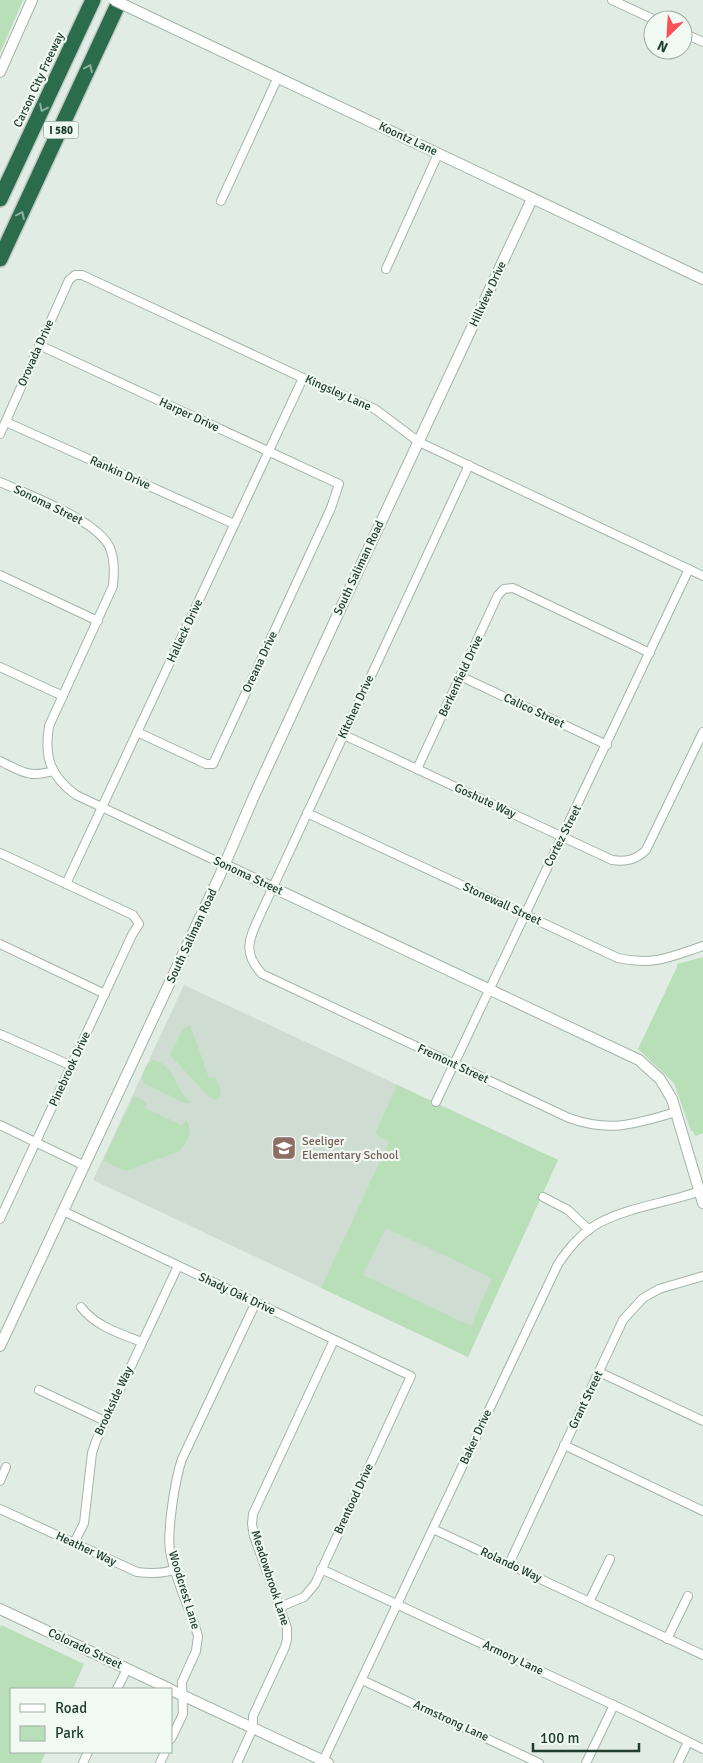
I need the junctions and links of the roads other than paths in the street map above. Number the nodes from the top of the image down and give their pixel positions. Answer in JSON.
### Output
{"nodes":[{"id":1,"x":32,"y":0,"type":"edge"},
{"id":2,"x":93,"y":0,"type":"edge"},
{"id":3,"x":114,"y":0,"type":"edge"},
{"id":4,"x":120,"y":0,"type":"edge"},
{"id":5,"x":612,"y":0,"type":"edge"},
{"id":6,"x":624,"y":2,"type":"edge"},
{"id":7,"x":643,"y":13,"type":"edge"},
{"id":8,"x":0,"y":72,"type":"edge"},
{"id":9,"x":278,"y":77,"type":"junction"},
{"id":10,"x":438,"y":154,"type":"junction"},
{"id":11,"x":0,"y":199,"type":"edge"},
{"id":12,"x":532,"y":199,"type":"junction"},
{"id":13,"x":221,"y":201,"type":"dead end"},
{"id":14,"x":0,"y":259,"type":"edge"},
{"id":15,"x":386,"y":269,"type":"dead end"},
{"id":16,"x":75,"y":275,"type":"joint"},
{"id":17,"x":703,"y":279,"type":"edge"},
{"id":18,"x":40,"y":345,"type":"junction"},
{"id":19,"x":303,"y":378,"type":"junction"},
{"id":20,"x":442,"y":388,"type":"joint"},
{"id":21,"x":6,"y":422,"type":"junction"},
{"id":22,"x":0,"y":434,"type":"edge"},
{"id":23,"x":418,"y":442,"type":"junction"},
{"id":24,"x":269,"y":452,"type":"junction"},
{"id":25,"x":469,"y":465,"type":"junction"},
{"id":26,"x":0,"y":482,"type":"edge"},
{"id":27,"x":338,"y":484,"type":"joint"},
{"id":28,"x":234,"y":524,"type":"junction"},
{"id":29,"x":689,"y":569,"type":"junction"},
{"id":30,"x":0,"y":575,"type":"edge"},
{"id":31,"x":703,"y":576,"type":"edge"},
{"id":32,"x":98,"y":621,"type":"junction"},
{"id":33,"x":650,"y":652,"type":"junction"},
{"id":34,"x":0,"y":667,"type":"edge"},
{"id":35,"x":460,"y":676,"type":"junction"},
{"id":36,"x":63,"y":696,"type":"junction"},
{"id":37,"x":137,"y":732,"type":"junction"},
{"id":38,"x":703,"y":732,"type":"edge"},
{"id":39,"x":344,"y":735,"type":"junction"},
{"id":40,"x":607,"y":745,"type":"junction"},
{"id":41,"x":0,"y":761,"type":"edge"},
{"id":42,"x":417,"y":769,"type":"junction"},
{"id":43,"x":54,"y":772,"type":"junction"},
{"id":44,"x":102,"y":808,"type":"junction"},
{"id":45,"x":308,"y":813,"type":"junction"},
{"id":46,"x":562,"y":838,"type":"junction"},
{"id":47,"x":0,"y":853,"type":"edge"},
{"id":48,"x":225,"y":865,"type":"junction"},
{"id":49,"x":66,"y":884,"type":"junction"},
{"id":50,"x":273,"y":887,"type":"junction"},
{"id":51,"x":524,"y":914,"type":"junction"},
{"id":52,"x":0,"y":944,"type":"edge"},
{"id":53,"x":703,"y":946,"type":"edge"},
{"id":54,"x":248,"y":951,"type":"joint"},
{"id":55,"x":489,"y":989,"type":"junction"},
{"id":56,"x":105,"y":994,"type":"junction"},
{"id":57,"x":0,"y":1034,"type":"edge"},
{"id":58,"x":454,"y":1064,"type":"junction"},
{"id":59,"x":72,"y":1066,"type":"junction"},
{"id":60,"x":436,"y":1102,"type":"dead end"},
{"id":61,"x":676,"y":1112,"type":"junction"},
{"id":62,"x":0,"y":1125,"type":"edge"},
{"id":63,"x":36,"y":1142,"type":"junction"},
{"id":64,"x":85,"y":1166,"type":"junction"},
{"id":65,"x":701,"y":1191,"type":"edge"},
{"id":66,"x":543,"y":1198,"type":"dead end"},
{"id":67,"x":703,"y":1203,"type":"edge"},
{"id":68,"x":63,"y":1211,"type":"junction"},
{"id":69,"x":0,"y":1219,"type":"edge"},
{"id":70,"x":589,"y":1230,"type":"junction"},
{"id":71,"x":178,"y":1266,"type":"junction"},
{"id":72,"x":703,"y":1276,"type":"edge"},
{"id":73,"x":256,"y":1302,"type":"junction"},
{"id":74,"x":81,"y":1308,"type":"dead end"},
{"id":75,"x":334,"y":1340,"type":"junction"},
{"id":76,"x":142,"y":1342,"type":"junction"},
{"id":77,"x":0,"y":1346,"type":"edge"},
{"id":78,"x":599,"y":1372,"type":"junction"},
{"id":79,"x":411,"y":1376,"type":"joint"},
{"id":80,"x":39,"y":1390,"type":"dead end"},
{"id":81,"x":105,"y":1421,"type":"junction"},
{"id":82,"x":703,"y":1421,"type":"edge"},
{"id":83,"x":564,"y":1445,"type":"junction"},
{"id":84,"x":6,"y":1467,"type":"dead end"},
{"id":85,"x":0,"y":1481,"type":"edge"},
{"id":86,"x":0,"y":1509,"type":"edge"},
{"id":87,"x":703,"y":1511,"type":"edge"},
{"id":88,"x":433,"y":1528,"type":"junction"},
{"id":89,"x":74,"y":1543,"type":"junction"},
{"id":90,"x":610,"y":1559,"type":"dead end"},
{"id":91,"x":509,"y":1564,"type":"junction"},
{"id":92,"x":176,"y":1569,"type":"junction"},
{"id":93,"x":321,"y":1569,"type":"junction"},
{"id":94,"x":688,"y":1596,"type":"dead end"},
{"id":95,"x":589,"y":1602,"type":"junction"},
{"id":96,"x":397,"y":1604,"type":"junction"},
{"id":97,"x":280,"y":1607,"type":"junction"},
{"id":98,"x":0,"y":1609,"type":"edge"},
{"id":99,"x":667,"y":1639,"type":"junction"},
{"id":100,"x":703,"y":1655,"type":"edge"},
{"id":101,"x":127,"y":1669,"type":"junction"},
{"id":102,"x":362,"y":1680,"type":"junction"},
{"id":103,"x":118,"y":1688,"type":"edge"},
{"id":104,"x":167,"y":1688,"type":"edge"},
{"id":105,"x":172,"y":1690,"type":"edge"},
{"id":106,"x":183,"y":1695,"type":"junction"},
{"id":107,"x":614,"y":1705,"type":"junction"},
{"id":108,"x":253,"y":1728,"type":"junction"},
{"id":109,"x":172,"y":1737,"type":"edge"},
{"id":110,"x":688,"y":1742,"type":"junction"},
{"id":111,"x":703,"y":1749,"type":"edge"},
{"id":112,"x":326,"y":1762,"type":"edge"},
{"id":113,"x":237,"y":1763,"type":"edge"},
{"id":114,"x":539,"y":1763,"type":"edge"},
{"id":115,"x":586,"y":1763,"type":"edge"},
{"id":116,"x":678,"y":1763,"type":"edge"}],
"edges":[{"from":1,"to":8,"type":"street"},
{"from":2,"to":11,"type":"highway","name":"Carson City Freeway","number":"I 580","one_way":true},
{"from":3,"to":9,"type":"street","name":"Koontz Lane","bridge":true},
{"from":14,"to":4,"type":"highway","number":"I 580","one_way":true},
{"from":5,"to":6,"type":"street"},
{"from":6,"to":7,"type":"street"},
{"from":9,"to":10,"type":"street","name":"Koontz Lane"},
{"from":9,"to":13,"type":"street"},
{"from":10,"to":12,"type":"street","name":"Koontz Lane"},
{"from":10,"to":15,"type":"street"},
{"from":12,"to":17,"type":"street","name":"Koontz Lane"},
{"from":12,"to":20,"type":"street","name":"Hillview Drive"},
{"from":16,"to":18,"type":"street","name":"Orovada Drive"},
{"from":16,"to":19,"type":"street","name":"Kingsley Lane"},
{"from":18,"to":21,"type":"street","name":"Orovada Drive"},
{"from":18,"to":24,"type":"street","name":"Harper Drive"},
{"from":19,"to":23,"type":"street","name":"Kingsley Lane"},
{"from":19,"to":24,"type":"street","name":"Halleck Drive"},
{"from":20,"to":23,"type":"street","name":"South Saliman Road"},
{"from":21,"to":22,"type":"street","name":"Orovada Drive"},
{"from":21,"to":28,"type":"street","name":"Rankin Drive"},
{"from":23,"to":25,"type":"street","name":"Kingsley Lane"},
{"from":23,"to":48,"type":"street","name":"South Saliman Road"},
{"from":24,"to":27,"type":"street","name":"Harper Drive"},
{"from":24,"to":28,"type":"street","name":"Halleck Drive"},
{"from":25,"to":29,"type":"street","name":"Kingsley Lane"},
{"from":25,"to":39,"type":"street","name":"Kitchen Drive"},
{"from":26,"to":32,"type":"street","name":"Sonoma Street"},
{"from":27,"to":37,"type":"street","name":"Oreana Drive"},
{"from":28,"to":37,"type":"street","name":"Halleck Drive"},
{"from":29,"to":31,"type":"street","name":"Kingsley Lane"},
{"from":29,"to":33,"type":"street","name":"Cortez Street"},
{"from":30,"to":32,"type":"street"},
{"from":32,"to":36,"type":"street","name":"Sonoma Street"},
{"from":33,"to":35,"type":"street","name":"Berkenfield Drive"},
{"from":33,"to":40,"type":"street","name":"Cortez Street"},
{"from":34,"to":36,"type":"street"},
{"from":35,"to":40,"type":"street","name":"Calico Street"},
{"from":35,"to":42,"type":"street","name":"Berkenfield Drive"},
{"from":36,"to":43,"type":"street","name":"Sonoma Street"},
{"from":37,"to":44,"type":"street","name":"Halleck Drive"},
{"from":38,"to":46,"type":"street","name":"Goshute Way"},
{"from":39,"to":42,"type":"street","name":"Goshute Way"},
{"from":39,"to":45,"type":"street","name":"Kitchen Drive"},
{"from":40,"to":46,"type":"street","name":"Cortez Street"},
{"from":41,"to":43,"type":"street"},
{"from":42,"to":46,"type":"street","name":"Goshute Way"},
{"from":43,"to":44,"type":"street","name":"Sonoma Street"},
{"from":44,"to":48,"type":"street","name":"Sonoma Street"},
{"from":44,"to":49,"type":"street","name":"Halleck Drive"},
{"from":45,"to":50,"type":"street","name":"Kitchen Drive"},
{"from":45,"to":51,"type":"street","name":"Stonewall Street"},
{"from":46,"to":51,"type":"street","name":"Cortez Street"},
{"from":47,"to":49,"type":"street"},
{"from":48,"to":50,"type":"street","name":"Sonoma Street"},
{"from":48,"to":64,"type":"street","name":"South Saliman Road"},
{"from":49,"to":56,"type":"street","name":"Pinebrook Drive"},
{"from":50,"to":54,"type":"street","name":"Kitchen Drive"},
{"from":50,"to":55,"type":"street","name":"Sonoma Street"},
{"from":51,"to":53,"type":"street","name":"Stonewall Street"},
{"from":51,"to":55,"type":"street","name":"Cortez Street"},
{"from":52,"to":56,"type":"street"},
{"from":54,"to":58,"type":"street","name":"Fremont Street"},
{"from":55,"to":58,"type":"street","name":"Cortez Street"},
{"from":55,"to":61,"type":"street","name":"Sonoma Street"},
{"from":56,"to":59,"type":"street","name":"Pinebrook Drive"},
{"from":57,"to":59,"type":"street"},
{"from":58,"to":60,"type":"street","name":"Cortez Street"},
{"from":58,"to":61,"type":"street","name":"Fremont Street"},
{"from":59,"to":63,"type":"street","name":"Pinebrook Drive"},
{"from":61,"to":65,"type":"street","name":"Sonoma Street"},
{"from":62,"to":63,"type":"street"},
{"from":63,"to":64,"type":"street"},
{"from":63,"to":69,"type":"street","name":"Pinebrook Drive"},
{"from":64,"to":68,"type":"street","name":"South Saliman Road"},
{"from":65,"to":67,"type":"street","name":"Sonoma Street"},
{"from":65,"to":70,"type":"street","name":"Baker Drive"},
{"from":66,"to":70,"type":"street"},
{"from":68,"to":71,"type":"street","name":"Shady Oak Drive"},
{"from":68,"to":77,"type":"street","name":"South Saliman Road"},
{"from":70,"to":88,"type":"street","name":"Baker Drive"},
{"from":71,"to":73,"type":"street","name":"Shady Oak Drive"},
{"from":71,"to":76,"type":"street","name":"Brookside Way"},
{"from":72,"to":78,"type":"street","name":"Grant Street"},
{"from":73,"to":75,"type":"street","name":"Shady Oak Drive"},
{"from":73,"to":92,"type":"street","name":"Woodcrest Lane"},
{"from":74,"to":76,"type":"street"},
{"from":75,"to":79,"type":"street","name":"Shady Oak Drive"},
{"from":75,"to":97,"type":"street","name":"Meadowbrook Lane"},
{"from":76,"to":81,"type":"street","name":"Brookside Way"},
{"from":78,"to":82,"type":"street"},
{"from":78,"to":83,"type":"street","name":"Grant Street"},
{"from":79,"to":93,"type":"street","name":"Brentood Drive"},
{"from":80,"to":81,"type":"street"},
{"from":81,"to":89,"type":"street","name":"Brookside Way"},
{"from":83,"to":87,"type":"street"},
{"from":83,"to":91,"type":"street","name":"Grant Street"},
{"from":84,"to":85,"type":"street"},
{"from":86,"to":89,"type":"street","name":"Heather Way"},
{"from":88,"to":91,"type":"street","name":"Rolando Way"},
{"from":88,"to":96,"type":"street","name":"Baker Drive"},
{"from":89,"to":92,"type":"street","name":"Heather Way"},
{"from":90,"to":95,"type":"street"},
{"from":91,"to":95,"type":"street","name":"Rolando Way"},
{"from":92,"to":106,"type":"street","name":"Woodcrest Lane"},
{"from":93,"to":96,"type":"street","name":"Armory Lane"},
{"from":93,"to":97,"type":"street","name":"Brentood Drive"},
{"from":94,"to":99,"type":"street"},
{"from":95,"to":99,"type":"street","name":"Rolando Way"},
{"from":96,"to":102,"type":"street","name":"Baker Drive"},
{"from":96,"to":107,"type":"street","name":"Armory Lane"},
{"from":97,"to":108,"type":"street","name":"Meadowbrook Lane"},
{"from":98,"to":101,"type":"street","name":"Colorado Street"},
{"from":99,"to":100,"type":"street","name":"Rolando Way"},
{"from":101,"to":103,"type":"street"},
{"from":101,"to":104,"type":"street","name":"Colorado Street"},
{"from":102,"to":112,"type":"street","name":"Baker Drive"},
{"from":102,"to":114,"type":"street","name":"Armstrong Lane"},
{"from":105,"to":106,"type":"street","name":"Colorado Street"},
{"from":106,"to":108,"type":"street","name":"Colorado Street"},
{"from":106,"to":109,"type":"street","name":"Woodcrest Lane"},
{"from":107,"to":110,"type":"street","name":"Armory Lane"},
{"from":107,"to":115,"type":"street"},
{"from":108,"to":112,"type":"street","name":"Colorado Street"},
{"from":108,"to":113,"type":"street","name":"Meadowbrook Lane"},
{"from":110,"to":111,"type":"street","name":"Armory Lane"},
{"from":110,"to":116,"type":"street"}]}
